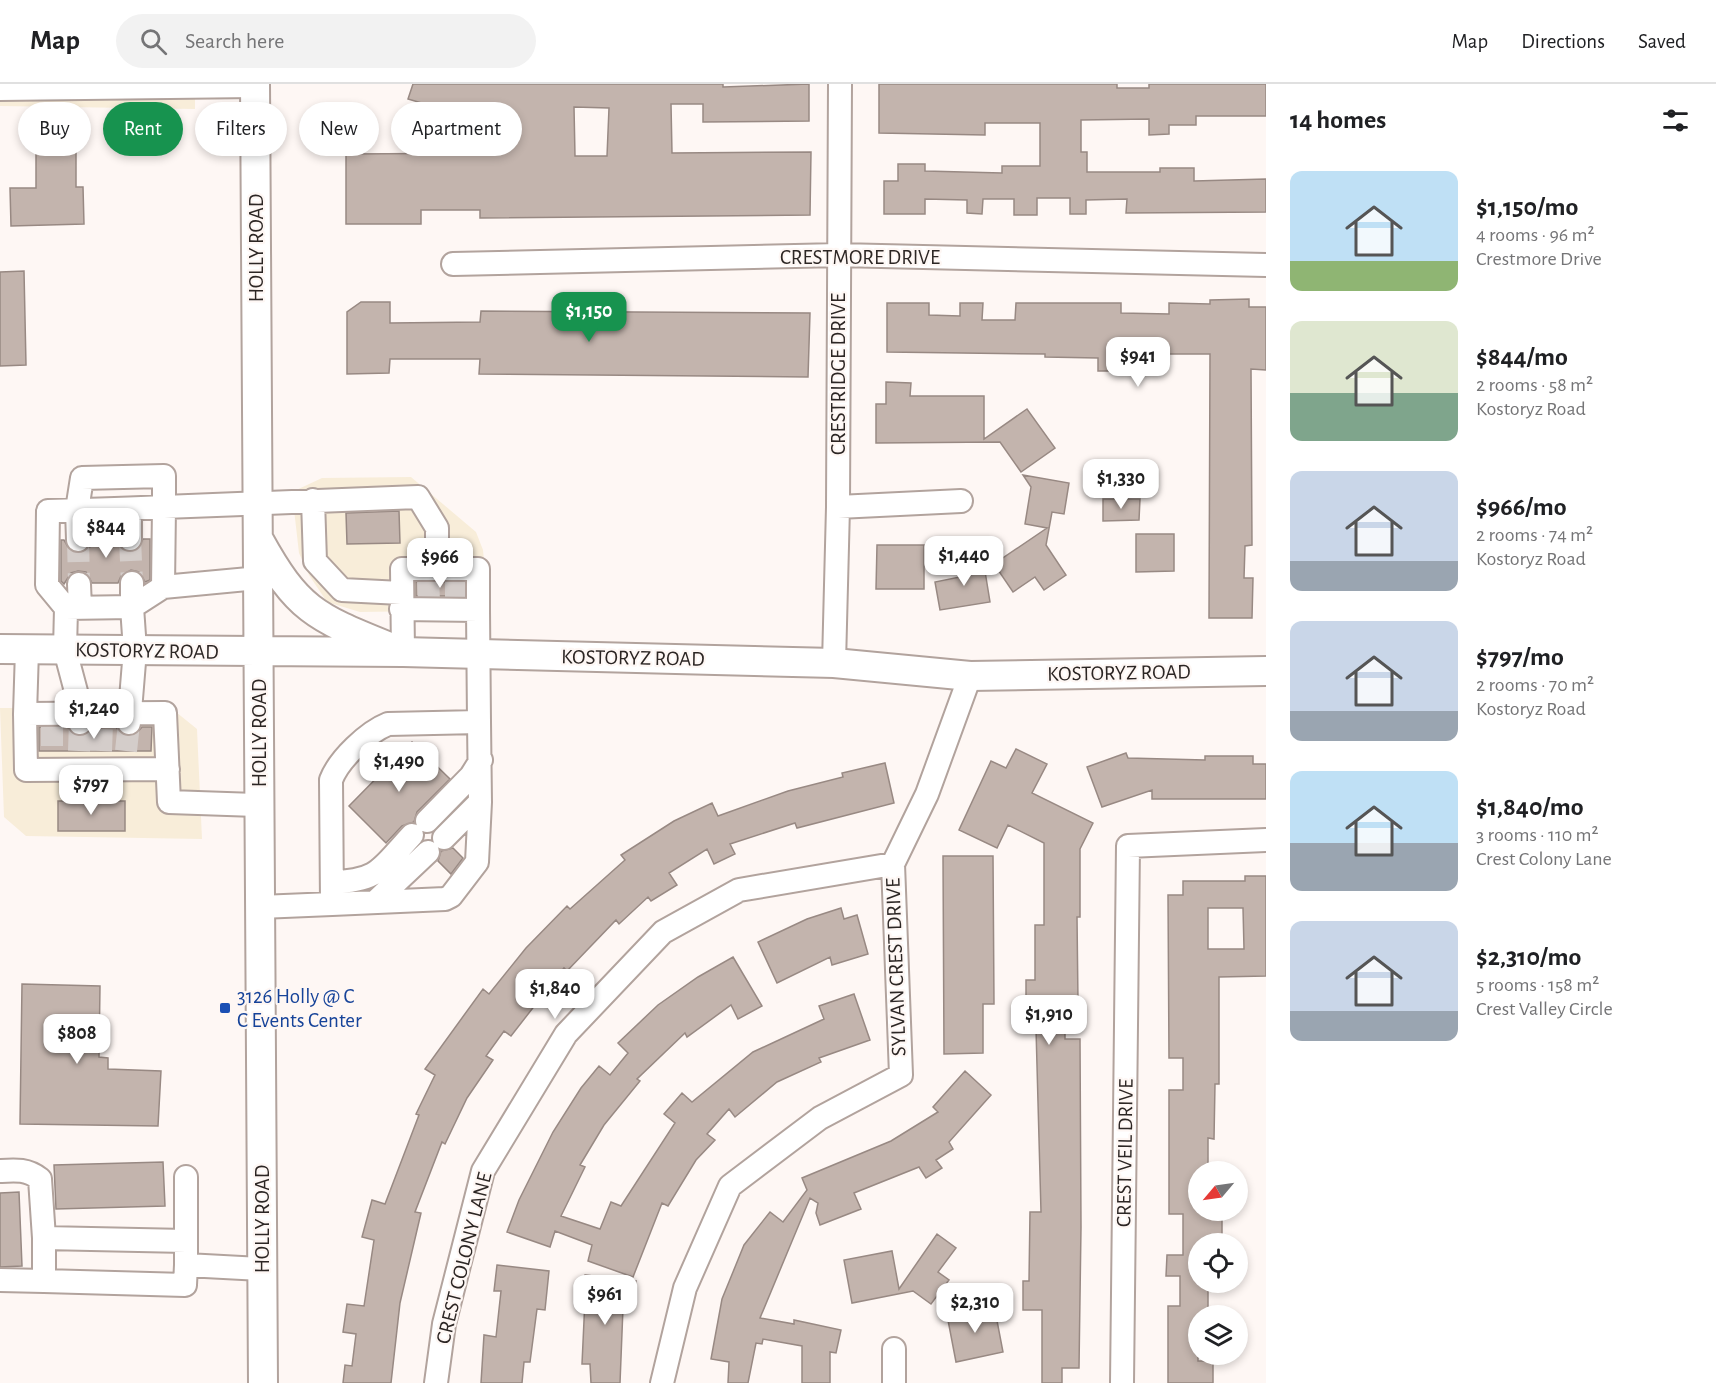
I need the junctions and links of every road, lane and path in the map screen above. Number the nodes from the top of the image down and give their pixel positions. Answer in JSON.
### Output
{"nodes":[{"id":1,"x":840,"y":84,"type":"edge"},
{"id":2,"x":255,"y":85,"type":"edge"},
{"id":3,"x":0,"y":89,"type":"edge"},
{"id":4,"x":839,"y":255,"type":"junction"},
{"id":5,"x":453,"y":264,"type":"dead end"},
{"id":6,"x":1266,"y":265,"type":"edge"},
{"id":7,"x":313,"y":500,"type":"junction"},
{"id":8,"x":961,"y":501,"type":"dead end"},
{"id":9,"x":258,"y":503,"type":"junction"},
{"id":10,"x":164,"y":507,"type":"junction"},
{"id":11,"x":838,"y":507,"type":"junction"},
{"id":12,"x":130,"y":509,"type":"junction"},
{"id":13,"x":77,"y":510,"type":"junction"},
{"id":14,"x":258,"y":538,"type":"junction"},
{"id":15,"x":130,"y":539,"type":"tunnel mouth"},
{"id":16,"x":78,"y":540,"type":"tunnel mouth"},
{"id":17,"x":258,"y":578,"type":"junction"},
{"id":18,"x":132,"y":583,"type":"tunnel mouth"},
{"id":19,"x":79,"y":584,"type":"tunnel mouth"},
{"id":20,"x":163,"y":587,"type":"junction"},
{"id":21,"x":445,"y":590,"type":"junction"},
{"id":22,"x":401,"y":601,"type":"junction"},
{"id":23,"x":132,"y":607,"type":"junction"},
{"id":24,"x":73,"y":608,"type":"junction"},
{"id":25,"x":13,"y":649,"type":"edge"},
{"id":26,"x":65,"y":650,"type":"junction"},
{"id":27,"x":135,"y":650,"type":"junction"},
{"id":28,"x":259,"y":652,"type":"junction"},
{"id":29,"x":403,"y":652,"type":"junction"},
{"id":30,"x":478,"y":654,"type":"junction"},
{"id":31,"x":834,"y":663,"type":"junction"},
{"id":32,"x":1266,"y":671,"type":"edge"},
{"id":33,"x":970,"y":676,"type":"junction"},
{"id":34,"x":25,"y":714,"type":"junction"},
{"id":35,"x":130,"y":718,"type":"junction"},
{"id":36,"x":91,"y":719,"type":"junction"},
{"id":37,"x":479,"y":722,"type":"junction"},
{"id":38,"x":481,"y":760,"type":"junction"},
{"id":39,"x":168,"y":769,"type":"junction"},
{"id":40,"x":480,"y":802,"type":"junction"},
{"id":41,"x":259,"y":805,"type":"junction"},
{"id":42,"x":1266,"y":840,"type":"edge"},
{"id":43,"x":892,"y":864,"type":"junction"},
{"id":44,"x":332,"y":893,"type":"junction"},
{"id":45,"x":375,"y":902,"type":"junction"},
{"id":46,"x":260,"y":907,"type":"junction"},
{"id":47,"x":0,"y":1171,"type":"edge"},
{"id":48,"x":186,"y":1177,"type":"dead end"},
{"id":49,"x":44,"y":1238,"type":"junction"},
{"id":50,"x":186,"y":1241,"type":"junction"},
{"id":51,"x":186,"y":1265,"type":"junction"},
{"id":52,"x":262,"y":1269,"type":"junction"},
{"id":53,"x":0,"y":1280,"type":"edge"},
{"id":54,"x":44,"y":1281,"type":"junction"},
{"id":55,"x":894,"y":1349,"type":"dead end"},
{"id":56,"x":263,"y":1383,"type":"edge"},
{"id":57,"x":436,"y":1383,"type":"edge"},
{"id":58,"x":662,"y":1383,"type":"edge"},
{"id":59,"x":894,"y":1383,"type":"edge"},
{"id":60,"x":1122,"y":1383,"type":"edge"}],
"edges":[{"from":1,"to":4,"type":"street","name":"CRESTRIDGE DRIVE"},
{"from":2,"to":3,"type":"street"},
{"from":2,"to":9,"type":"main road","name":"HOLLY ROAD"},
{"from":4,"to":5,"type":"street","name":"CRESTMORE DRIVE"},
{"from":4,"to":6,"type":"street","name":"CRESTMORE DRIVE"},
{"from":4,"to":11,"type":"street","name":"CRESTRIDGE DRIVE"},
{"from":7,"to":9,"type":"street"},
{"from":7,"to":21,"type":"street"},
{"from":7,"to":22,"type":"street"},
{"from":8,"to":11,"type":"street"},
{"from":9,"to":10,"type":"street"},
{"from":9,"to":14,"type":"main road","name":"HOLLY ROAD"},
{"from":10,"to":12,"type":"street"},
{"from":10,"to":13,"type":"street"},
{"from":10,"to":20,"type":"street"},
{"from":11,"to":31,"type":"street","name":"CRESTRIDGE DRIVE"},
{"from":12,"to":13,"type":"street"},
{"from":12,"to":15,"type":"street"},
{"from":13,"to":16,"type":"street"},
{"from":13,"to":24,"type":"street"},
{"from":14,"to":17,"type":"main road","name":"HOLLY ROAD"},
{"from":14,"to":29,"type":"main road"},
{"from":17,"to":20,"type":"street"},
{"from":17,"to":28,"type":"main road","name":"HOLLY ROAD"},
{"from":18,"to":23,"type":"street"},
{"from":19,"to":24,"type":"street"},
{"from":20,"to":23,"type":"street"},
{"from":21,"to":22,"type":"street"},
{"from":21,"to":22,"type":"street"},
{"from":21,"to":30,"type":"street"},
{"from":22,"to":29,"type":"street"},
{"from":23,"to":24,"type":"street"},
{"from":23,"to":27,"type":"street"},
{"from":24,"to":26,"type":"street"},
{"from":25,"to":26,"type":"main road","name":"KOSTORYZ ROAD"},
{"from":25,"to":34,"type":"street"},
{"from":26,"to":27,"type":"main road","name":"KOSTORYZ ROAD"},
{"from":26,"to":36,"type":"street"},
{"from":27,"to":28,"type":"main road","name":"KOSTORYZ ROAD"},
{"from":27,"to":35,"type":"street"},
{"from":28,"to":29,"type":"main road","name":"KOSTORYZ ROAD"},
{"from":28,"to":41,"type":"main road","name":"HOLLY ROAD"},
{"from":29,"to":30,"type":"main road","name":"KOSTORYZ ROAD"},
{"from":30,"to":31,"type":"main road","name":"KOSTORYZ ROAD"},
{"from":30,"to":37,"type":"street"},
{"from":31,"to":33,"type":"main road","name":"KOSTORYZ ROAD"},
{"from":32,"to":33,"type":"main road","name":"KOSTORYZ ROAD"},
{"from":33,"to":43,"type":"street","name":"SYLVAN CREST DRIVE"},
{"from":34,"to":36,"type":"street"},
{"from":34,"to":39,"type":"street"},
{"from":35,"to":36,"type":"street"},
{"from":35,"to":39,"type":"street"},
{"from":37,"to":38,"type":"street"},
{"from":37,"to":44,"type":"street"},
{"from":38,"to":40,"type":"street"},
{"from":38,"to":44,"type":"street"},
{"from":39,"to":41,"type":"street"},
{"from":40,"to":45,"type":"street"},
{"from":40,"to":45,"type":"street"},
{"from":41,"to":46,"type":"main road","name":"HOLLY ROAD"},
{"from":42,"to":60,"type":"street","name":"CREST VEIL DRIVE"},
{"from":43,"to":57,"type":"street","name":"CREST COLONY LANE"},
{"from":43,"to":58,"type":"street","name":"SYLVAN CREST DRIVE"},
{"from":44,"to":45,"type":"street"},
{"from":44,"to":46,"type":"street"},
{"from":46,"to":52,"type":"main road","name":"HOLLY ROAD"},
{"from":47,"to":49,"type":"street"},
{"from":48,"to":50,"type":"street"},
{"from":49,"to":50,"type":"street"},
{"from":49,"to":54,"type":"street"},
{"from":50,"to":51,"type":"street"},
{"from":51,"to":52,"type":"street"},
{"from":51,"to":54,"type":"street"},
{"from":52,"to":56,"type":"main road","name":"HOLLY ROAD"},
{"from":53,"to":54,"type":"street"},
{"from":55,"to":59,"type":"street"}]}
